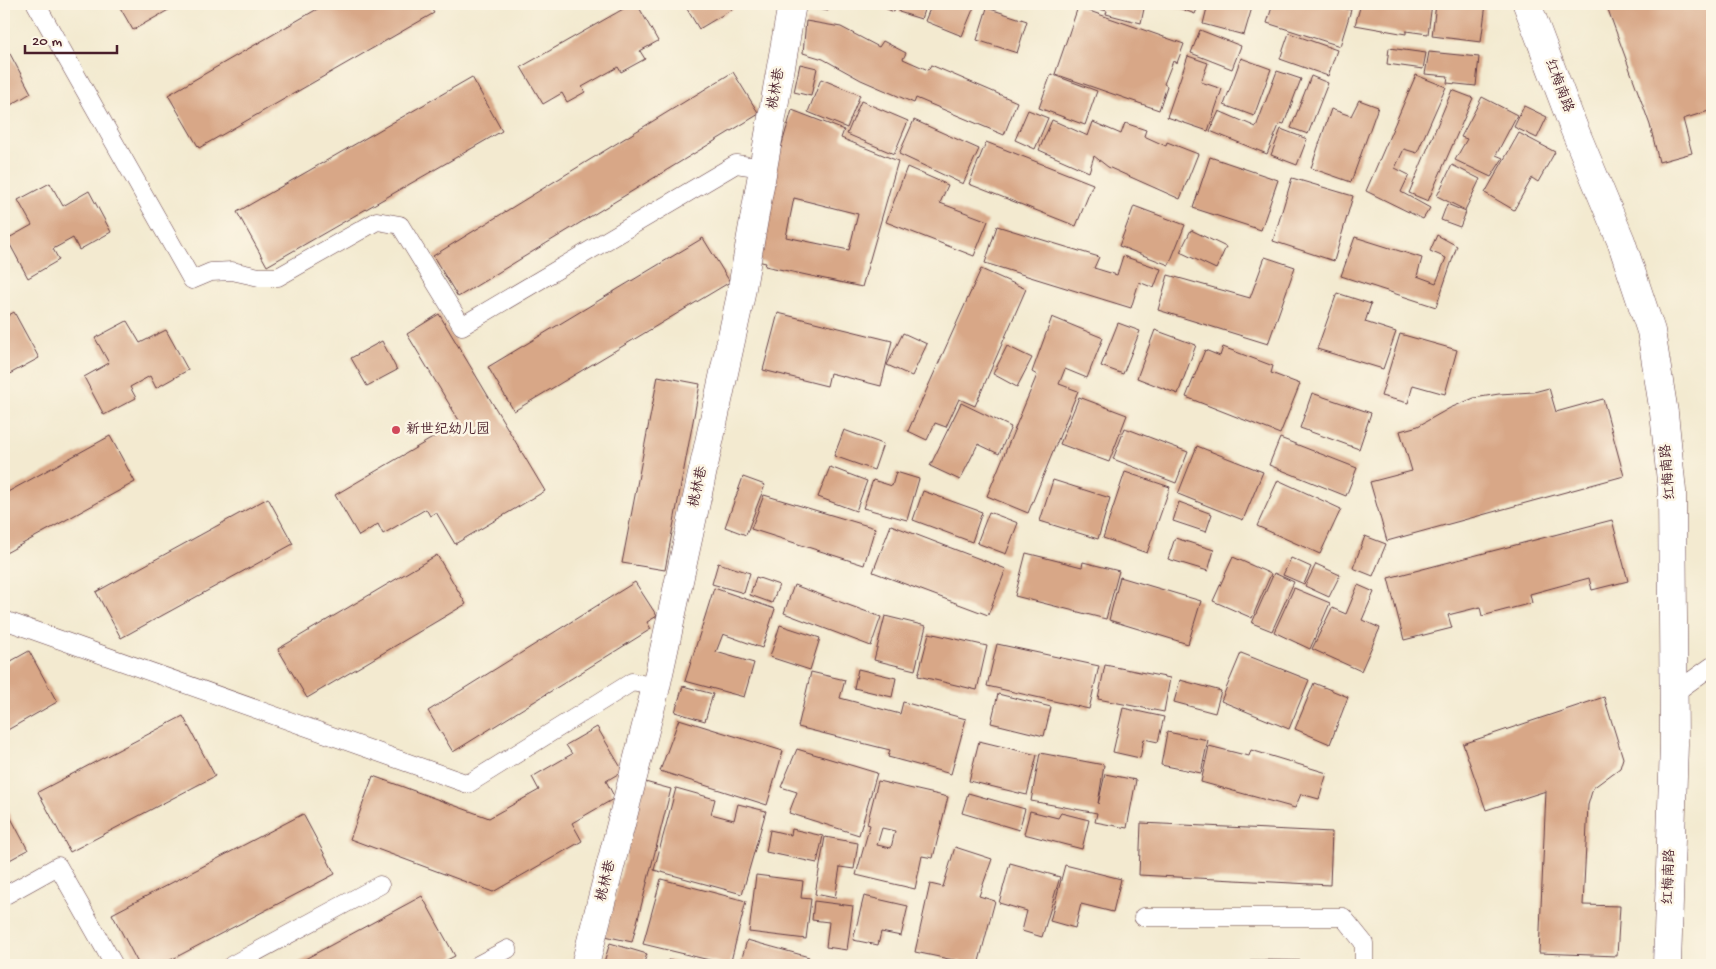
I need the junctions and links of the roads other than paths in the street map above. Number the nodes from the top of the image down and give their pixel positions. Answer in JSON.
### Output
{"nodes":[{"id":1,"x":36,"y":4,"type":"edge"},
{"id":2,"x":792,"y":4,"type":"edge"},
{"id":3,"x":1526,"y":4,"type":"edge"},
{"id":4,"x":763,"y":168,"type":"junction"},
{"id":5,"x":4,"y":620,"type":"edge"},
{"id":6,"x":1712,"y":666,"type":"edge"},
{"id":7,"x":1712,"y":682,"type":"edge"},
{"id":8,"x":656,"y":687,"type":"junction"},
{"id":9,"x":1673,"y":694,"type":"junction"},
{"id":10,"x":380,"y":885,"type":"dead end"},
{"id":11,"x":4,"y":896,"type":"edge"},
{"id":12,"x":1143,"y":917,"type":"dead end"},
{"id":13,"x":508,"y":949,"type":"dead end"},
{"id":14,"x":114,"y":965,"type":"edge"},
{"id":15,"x":232,"y":965,"type":"edge"},
{"id":16,"x":478,"y":965,"type":"edge"},
{"id":17,"x":585,"y":965,"type":"edge"},
{"id":18,"x":1364,"y":965,"type":"edge"},
{"id":19,"x":1667,"y":965,"type":"edge"}],
"edges":[{"from":1,"to":4,"type":"lane"},
{"from":2,"to":4,"type":"street","name":"桃林巷"},
{"from":3,"to":9,"type":"street","name":"红梅南路"},
{"from":4,"to":8,"type":"street","name":"桃林巷"},
{"from":5,"to":8,"type":"lane"},
{"from":6,"to":9,"type":"lane"},
{"from":7,"to":9,"type":"lane"},
{"from":8,"to":17,"type":"street","name":"桃林巷"},
{"from":9,"to":19,"type":"street","name":"红梅南路"},
{"from":10,"to":15,"type":"lane"},
{"from":11,"to":14,"type":"lane"},
{"from":12,"to":18,"type":"lane"},
{"from":13,"to":16,"type":"lane"}]}
